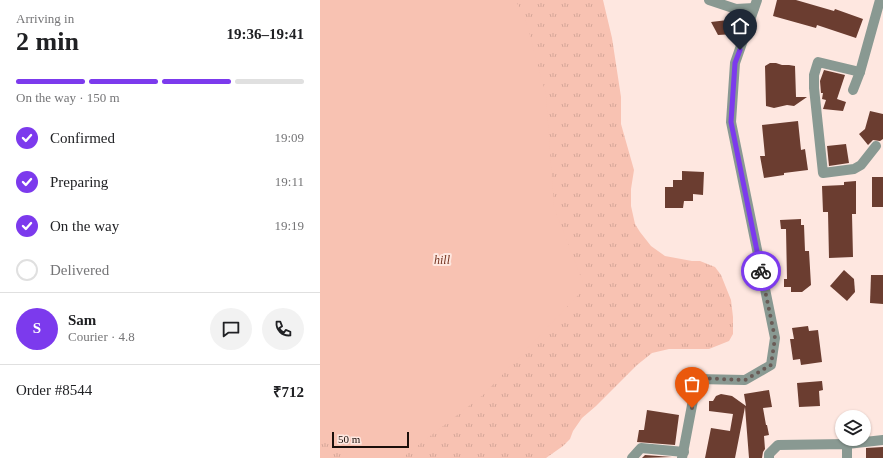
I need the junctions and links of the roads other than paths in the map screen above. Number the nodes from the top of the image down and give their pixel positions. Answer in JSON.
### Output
{"nodes":[{"id":1,"x":709,"y":0,"type":"edge"},
{"id":2,"x":880,"y":0,"type":"edge"},
{"id":3,"x":756,"y":4,"type":"edge"},
{"id":4,"x":860,"y":72,"type":"junction"},
{"id":5,"x":854,"y":90,"type":"dead end"},
{"id":6,"x":876,"y":146,"type":"dead end"},
{"id":7,"x":883,"y":440,"type":"edge"},
{"id":8,"x":871,"y":441,"type":"edge"},
{"id":9,"x":835,"y":444,"type":"edge"},
{"id":10,"x":846,"y":446,"type":"edge"},
{"id":11,"x":683,"y":455,"type":"edge"},
{"id":12,"x":632,"y":458,"type":"edge"},
{"id":13,"x":769,"y":458,"type":"edge"},
{"id":14,"x":848,"y":458,"type":"edge"}],
"edges":[{"from":1,"to":3,"type":"street"},
{"from":2,"to":4,"type":"street"},
{"from":3,"to":11,"type":"street"},
{"from":4,"to":5,"type":"street"},
{"from":4,"to":6,"type":"street"},
{"from":7,"to":8,"type":"street"},
{"from":9,"to":13,"type":"street"},
{"from":10,"to":14,"type":"street"},
{"from":11,"to":12,"type":"street"}]}
